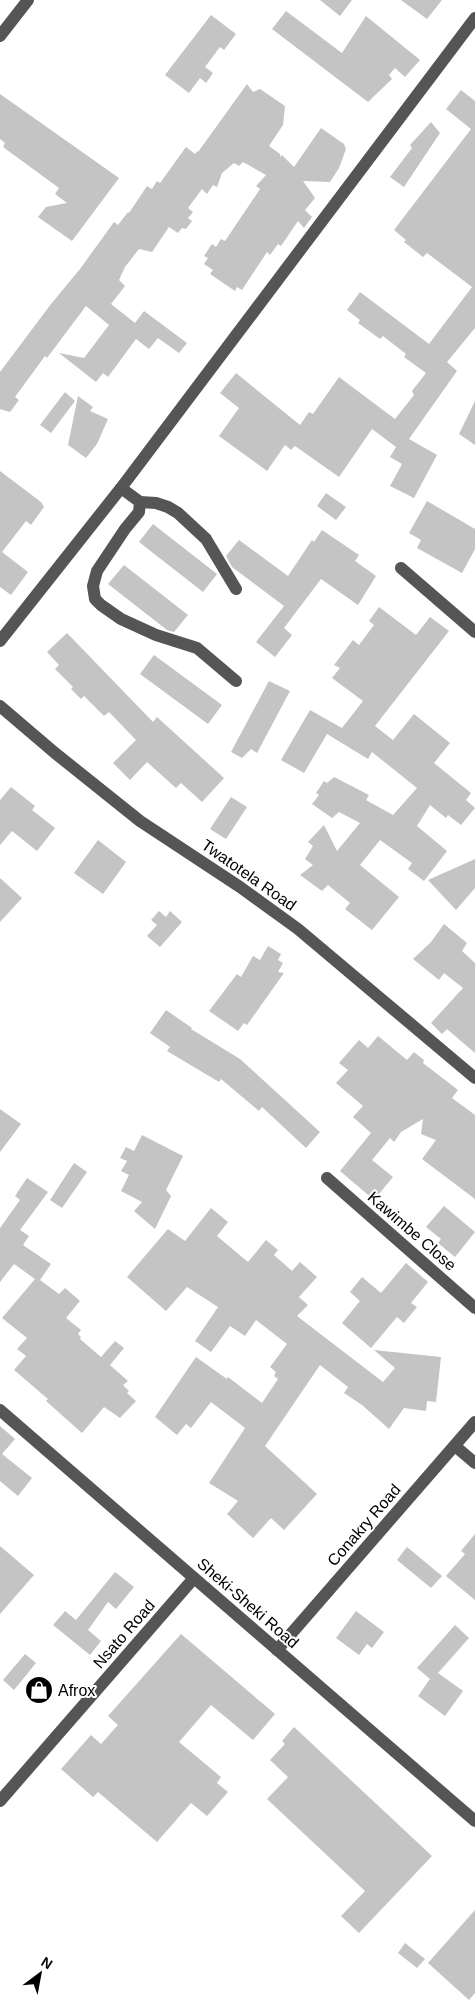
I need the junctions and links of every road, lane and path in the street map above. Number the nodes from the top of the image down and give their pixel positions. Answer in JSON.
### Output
{"nodes":[{"id":1,"x":28,"y":0,"type":"edge"},
{"id":2,"x":475,"y":18,"type":"edge"},
{"id":3,"x":0,"y":36,"type":"edge"},
{"id":4,"x":121,"y":488,"type":"junction"},
{"id":5,"x":140,"y":502,"type":"junction"},
{"id":6,"x":401,"y":568,"type":"dead end"},
{"id":7,"x":236,"y":589,"type":"dead end"},
{"id":8,"x":475,"y":632,"type":"edge"},
{"id":9,"x":0,"y":641,"type":"edge"},
{"id":10,"x":236,"y":681,"type":"dead end"},
{"id":11,"x":0,"y":706,"type":"edge"},
{"id":12,"x":475,"y":1078,"type":"edge"},
{"id":13,"x":327,"y":1178,"type":"dead end"},
{"id":14,"x":475,"y":1308,"type":"edge"},
{"id":15,"x":0,"y":1410,"type":"edge"},
{"id":16,"x":475,"y":1422,"type":"edge"},
{"id":17,"x":454,"y":1446,"type":"junction"},
{"id":18,"x":475,"y":1463,"type":"edge"},
{"id":19,"x":194,"y":1578,"type":"junction"},
{"id":20,"x":277,"y":1650,"type":"junction"},
{"id":21,"x":0,"y":1801,"type":"edge"},
{"id":22,"x":475,"y":1821,"type":"edge"}],
"edges":[{"from":1,"to":3,"type":"street"},
{"from":2,"to":4,"type":"street"},
{"from":4,"to":5,"type":"street"},
{"from":4,"to":9,"type":"street"},
{"from":5,"to":7,"type":"street"},
{"from":5,"to":10,"type":"street"},
{"from":6,"to":8,"type":"street"},
{"from":11,"to":12,"type":"street","name":"Twatotela Road"},
{"from":13,"to":14,"type":"street","name":"Kawimbe Close"},
{"from":15,"to":19,"type":"street","name":"Sheki-Sheki Road"},
{"from":16,"to":17,"type":"street","name":"Conakry Road"},
{"from":17,"to":18,"type":"street"},
{"from":17,"to":20,"type":"street","name":"Conakry Road"},
{"from":19,"to":20,"type":"street","name":"Sheki-Sheki Road"},
{"from":19,"to":21,"type":"street","name":"Nsato Road"},
{"from":20,"to":22,"type":"street","name":"Sheki-Sheki Road"}]}
